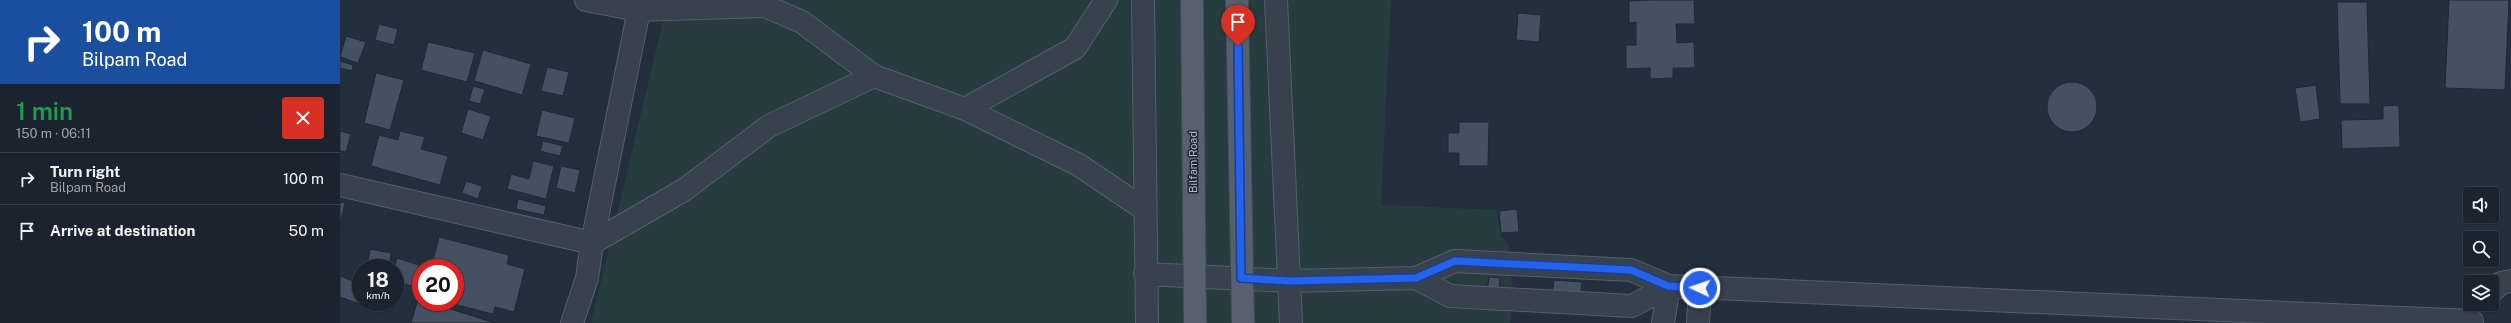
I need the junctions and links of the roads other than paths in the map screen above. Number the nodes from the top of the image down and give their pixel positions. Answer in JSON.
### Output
{"nodes":[{"id":1,"x":586,"y":0,"type":"edge"},
{"id":2,"x":1106,"y":0,"type":"edge"},
{"id":3,"x":1143,"y":0,"type":"edge"},
{"id":4,"x":1192,"y":0,"type":"edge"},
{"id":5,"x":1237,"y":0,"type":"edge"},
{"id":6,"x":1276,"y":0,"type":"edge"},
{"id":7,"x":639,"y":5,"type":"edge"},
{"id":8,"x":874,"y":76,"type":"junction"},
{"id":9,"x":965,"y":109,"type":"junction"},
{"id":10,"x":340,"y":185,"type":"edge"},
{"id":11,"x":1144,"y":209,"type":"junction"},
{"id":12,"x":592,"y":242,"type":"junction"},
{"id":13,"x":1145,"y":274,"type":"junction"},
{"id":14,"x":1193,"y":277,"type":"junction"},
{"id":15,"x":1241,"y":278,"type":"junction"},
{"id":16,"x":1416,"y":278,"type":"junction"},
{"id":17,"x":1290,"y":281,"type":"junction"},
{"id":18,"x":2511,"y":281,"type":"edge"},
{"id":19,"x":2499,"y":284,"type":"edge"},
{"id":20,"x":1668,"y":286,"type":"junction"},
{"id":21,"x":1700,"y":288,"type":"junction"},
{"id":22,"x":2474,"y":316,"type":"edge"},
{"id":23,"x":572,"y":323,"type":"edge"},
{"id":24,"x":1147,"y":323,"type":"edge"},
{"id":25,"x":1195,"y":323,"type":"edge"},
{"id":26,"x":1242,"y":323,"type":"edge"},
{"id":27,"x":1291,"y":323,"type":"edge"},
{"id":28,"x":1663,"y":323,"type":"edge"},
{"id":29,"x":1698,"y":323,"type":"edge"}],
"edges":[{"from":1,"to":7,"type":"street"},
{"from":2,"to":9,"type":"street"},
{"from":3,"to":11,"type":"street"},
{"from":4,"to":14,"type":"main road","name":"Bilfam Road"},
{"from":5,"to":15,"type":"main road"},
{"from":6,"to":17,"type":"street"},
{"from":7,"to":8,"type":"street"},
{"from":7,"to":12,"type":"street"},
{"from":8,"to":9,"type":"street"},
{"from":8,"to":12,"type":"street"},
{"from":9,"to":11,"type":"street"},
{"from":10,"to":12,"type":"street"},
{"from":11,"to":13,"type":"street"},
{"from":12,"to":23,"type":"street"},
{"from":13,"to":14,"type":"street"},
{"from":13,"to":24,"type":"street"},
{"from":14,"to":15,"type":"street"},
{"from":14,"to":25,"type":"main road","name":"Bilfam Road"},
{"from":15,"to":17,"type":"street"},
{"from":15,"to":26,"type":"main road"},
{"from":16,"to":17,"type":"street"},
{"from":16,"to":20,"type":"street"},
{"from":16,"to":20,"type":"street"},
{"from":17,"to":27,"type":"street"},
{"from":18,"to":19,"type":"street"},
{"from":20,"to":21,"type":"street"},
{"from":20,"to":28,"type":"street"},
{"from":21,"to":22,"type":"street"},
{"from":21,"to":29,"type":"street"}]}
